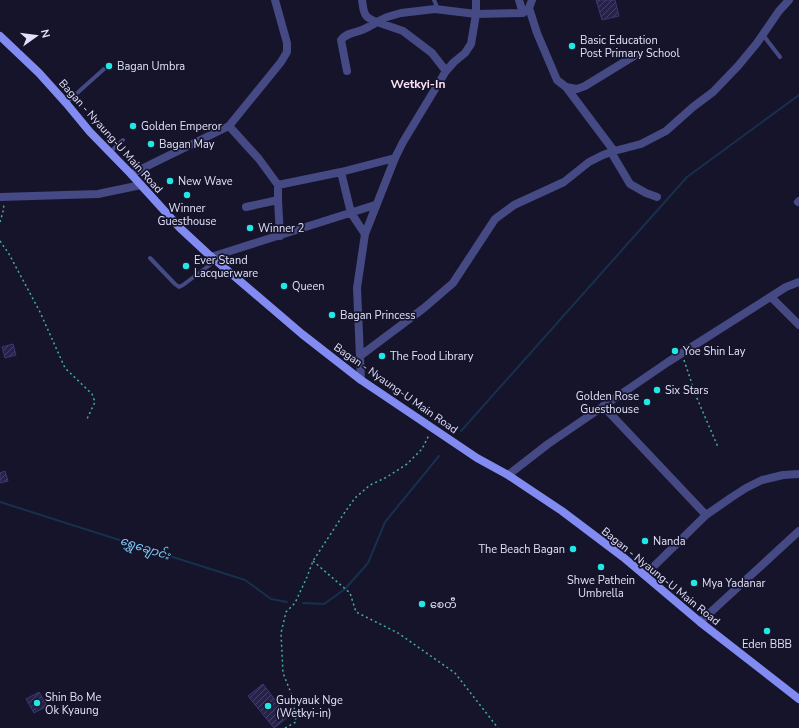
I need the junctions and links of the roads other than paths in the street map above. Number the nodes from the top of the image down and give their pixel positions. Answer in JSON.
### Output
{"nodes":[{"id":1,"x":275,"y":0,"type":"edge"},
{"id":2,"x":362,"y":0,"type":"edge"},
{"id":3,"x":434,"y":0,"type":"edge"},
{"id":4,"x":476,"y":0,"type":"edge"},
{"id":5,"x":519,"y":0,"type":"edge"},
{"id":6,"x":789,"y":0,"type":"edge"},
{"id":7,"x":528,"y":7,"type":"edge"},
{"id":8,"x":438,"y":9,"type":"junction"},
{"id":9,"x":476,"y":14,"type":"junction"},
{"id":10,"x":377,"y":22,"type":"junction"},
{"id":11,"x":763,"y":34,"type":"junction"},
{"id":12,"x":0,"y":36,"type":"edge"},
{"id":13,"x":634,"y":56,"type":"dead end"},
{"id":14,"x":780,"y":57,"type":"dead end"},
{"id":15,"x":104,"y":69,"type":"dead end"},
{"id":16,"x":347,"y":71,"type":"dead end"},
{"id":17,"x":446,"y":71,"type":"junction"},
{"id":18,"x":566,"y":87,"type":"junction"},
{"id":19,"x":66,"y":103,"type":"junction"},
{"id":20,"x":229,"y":126,"type":"junction"},
{"id":21,"x":123,"y":140,"type":"dead end"},
{"id":22,"x":110,"y":152,"type":"junction"},
{"id":23,"x":612,"y":152,"type":"junction"},
{"id":24,"x":394,"y":158,"type":"junction"},
{"id":25,"x":341,"y":172,"type":"junction"},
{"id":26,"x":131,"y":174,"type":"junction"},
{"id":27,"x":141,"y":185,"type":"junction"},
{"id":28,"x":278,"y":185,"type":"junction"},
{"id":29,"x":657,"y":197,"type":"dead end"},
{"id":30,"x":1,"y":199,"type":"edge"},
{"id":31,"x":278,"y":200,"type":"junction"},
{"id":32,"x":375,"y":205,"type":"junction"},
{"id":33,"x":246,"y":207,"type":"dead end"},
{"id":34,"x":351,"y":213,"type":"junction"},
{"id":35,"x":365,"y":234,"type":"junction"},
{"id":36,"x":280,"y":236,"type":"junction"},
{"id":37,"x":150,"y":258,"type":"dead end"},
{"id":38,"x":213,"y":259,"type":"junction"},
{"id":39,"x":799,"y":282,"type":"edge"},
{"id":40,"x":771,"y":297,"type":"junction"},
{"id":41,"x":799,"y":325,"type":"edge"},
{"id":42,"x":360,"y":356,"type":"junction"},
{"id":43,"x":361,"y":380,"type":"junction"},
{"id":44,"x":603,"y":406,"type":"junction"},
{"id":45,"x":799,"y":474,"type":"edge"},
{"id":46,"x":508,"y":475,"type":"junction"},
{"id":47,"x":706,"y":515,"type":"junction"},
{"id":48,"x":799,"y":532,"type":"edge"},
{"id":49,"x":645,"y":575,"type":"junction"},
{"id":50,"x":700,"y":622,"type":"junction"},
{"id":51,"x":799,"y":699,"type":"edge"}],
"edges":[{"from":1,"to":20,"type":"street"},
{"from":2,"to":10,"type":"street"},
{"from":3,"to":8,"type":"lane"},
{"from":4,"to":9,"type":"street"},
{"from":5,"to":7,"type":"street"},
{"from":6,"to":11,"type":"street"},
{"from":7,"to":9,"type":"street"},
{"from":7,"to":18,"type":"street"},
{"from":8,"to":9,"type":"street"},
{"from":8,"to":10,"type":"street"},
{"from":9,"to":17,"type":"street"},
{"from":10,"to":16,"type":"street"},
{"from":10,"to":17,"type":"street"},
{"from":11,"to":14,"type":"lane"},
{"from":11,"to":23,"type":"street"},
{"from":12,"to":19,"type":"main road","name":"Bagan - Nyaung-U Main Road"},
{"from":13,"to":18,"type":"street"},
{"from":15,"to":19,"type":"lane"},
{"from":17,"to":24,"type":"street"},
{"from":18,"to":23,"type":"street"},
{"from":19,"to":22,"type":"main road","name":"Bagan - Nyaung-U Main Road"},
{"from":20,"to":26,"type":"street"},
{"from":20,"to":28,"type":"street"},
{"from":21,"to":22,"type":"lane"},
{"from":22,"to":26,"type":"main road","name":"Bagan - Nyaung-U Main Road"},
{"from":23,"to":29,"type":"street"},
{"from":23,"to":42,"type":"street"},
{"from":24,"to":25,"type":"street"},
{"from":24,"to":32,"type":"street"},
{"from":25,"to":28,"type":"street"},
{"from":25,"to":34,"type":"street"},
{"from":26,"to":27,"type":"main road","name":"Bagan - Nyaung-U Main Road"},
{"from":27,"to":30,"type":"street"},
{"from":27,"to":38,"type":"main road","name":"Bagan - Nyaung-U Main Road"},
{"from":28,"to":31,"type":"street"},
{"from":31,"to":33,"type":"street"},
{"from":31,"to":36,"type":"street"},
{"from":32,"to":34,"type":"street"},
{"from":32,"to":35,"type":"street"},
{"from":34,"to":35,"type":"street"},
{"from":34,"to":36,"type":"street"},
{"from":35,"to":42,"type":"street"},
{"from":36,"to":38,"type":"street"},
{"from":37,"to":38,"type":"lane"},
{"from":38,"to":43,"type":"main road","name":"Bagan - Nyaung-U Main Road"},
{"from":39,"to":40,"type":"street"},
{"from":40,"to":41,"type":"street"},
{"from":40,"to":44,"type":"street"},
{"from":42,"to":43,"type":"street"},
{"from":43,"to":46,"type":"main road","name":"Bagan - Nyaung-U Main Road"},
{"from":44,"to":46,"type":"street"},
{"from":44,"to":47,"type":"street"},
{"from":45,"to":47,"type":"street"},
{"from":46,"to":49,"type":"main road","name":"Bagan - Nyaung-U Main Road"},
{"from":47,"to":49,"type":"street"},
{"from":48,"to":50,"type":"street"},
{"from":49,"to":50,"type":"main road","name":"Bagan - Nyaung-U Main Road"},
{"from":50,"to":51,"type":"main road","name":"Bagan - Nyaung-U Main Road"}]}
